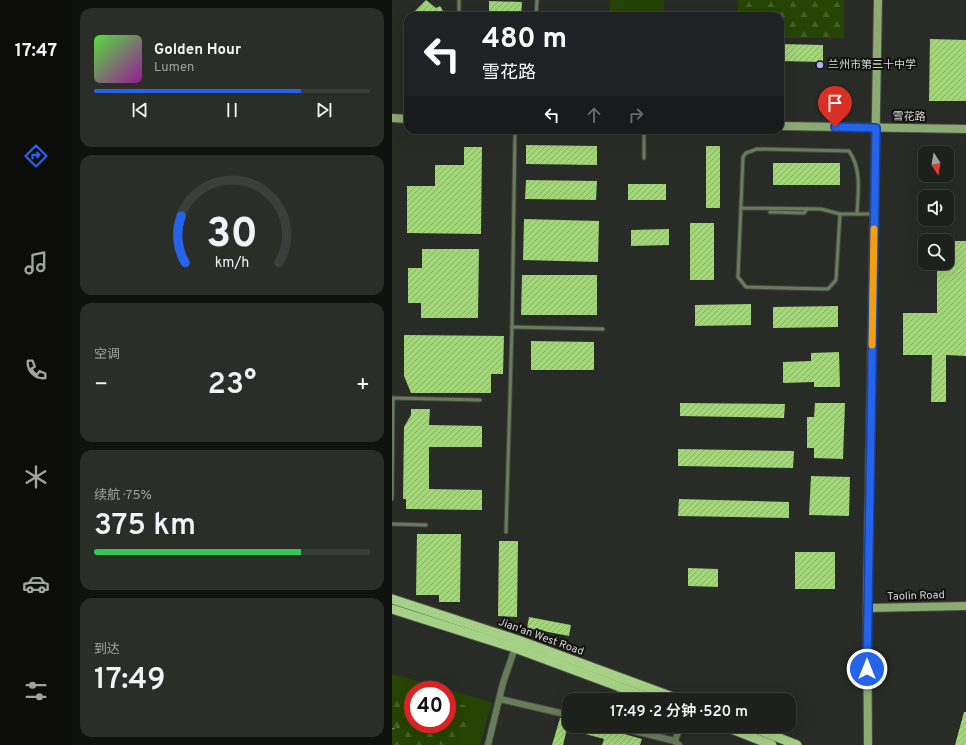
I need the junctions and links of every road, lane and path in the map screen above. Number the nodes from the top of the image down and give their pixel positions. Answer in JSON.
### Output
{"nodes":[{"id":1,"x":459,"y":0,"type":"edge"},
{"id":2,"x":537,"y":0,"type":"edge"},
{"id":3,"x":878,"y":0,"type":"edge"},
{"id":4,"x":459,"y":12,"type":"edge"},
{"id":5,"x":536,"y":12,"type":"edge"},
{"id":6,"x":392,"y":118,"type":"edge"},
{"id":7,"x":404,"y":118,"type":"edge"},
{"id":8,"x":784,"y":126,"type":"edge"},
{"id":9,"x":876,"y":128,"type":"junction"},
{"id":10,"x":966,"y":129,"type":"edge"},
{"id":11,"x":515,"y":134,"type":"edge"},
{"id":12,"x":644,"y":134,"type":"edge"},
{"id":13,"x":644,"y":158,"type":"dead end"},
{"id":14,"x":741,"y":208,"type":"junction"},
{"id":15,"x":807,"y":209,"type":"junction"},
{"id":16,"x":770,"y":212,"type":"dead end"},
{"id":17,"x":840,"y":214,"type":"junction"},
{"id":18,"x":858,"y":214,"type":"junction"},
{"id":19,"x":875,"y":214,"type":"junction"},
{"id":20,"x":512,"y":327,"type":"junction"},
{"id":21,"x":603,"y":329,"type":"dead end"},
{"id":22,"x":392,"y":398,"type":"edge"},
{"id":23,"x":480,"y":400,"type":"dead end"},
{"id":24,"x":392,"y":499,"type":"edge"},
{"id":25,"x":392,"y":524,"type":"edge"},
{"id":26,"x":426,"y":524,"type":"dead end"},
{"id":27,"x":506,"y":532,"type":"dead end"},
{"id":28,"x":392,"y":598,"type":"edge"},
{"id":29,"x":966,"y":606,"type":"edge"},
{"id":30,"x":867,"y":608,"type":"junction"},
{"id":31,"x":392,"y":609,"type":"edge"},
{"id":32,"x":516,"y":644,"type":"junction"},
{"id":33,"x":621,"y":687,"type":"junction"},
{"id":34,"x":618,"y":693,"type":"edge"},
{"id":35,"x":637,"y":693,"type":"edge"},
{"id":36,"x":660,"y":693,"type":"edge"},
{"id":37,"x":500,"y":699,"type":"junction"},
{"id":38,"x":562,"y":713,"type":"edge"},
{"id":39,"x":399,"y":727,"type":"dead end"},
{"id":40,"x":392,"y":729,"type":"edge"},
{"id":41,"x":640,"y":733,"type":"edge"},
{"id":42,"x":679,"y":733,"type":"edge"},
{"id":43,"x":742,"y":733,"type":"edge"},
{"id":44,"x":767,"y":733,"type":"edge"},
{"id":45,"x":677,"y":743,"type":"edge"},
{"id":46,"x":488,"y":745,"type":"edge"},
{"id":47,"x":772,"y":745,"type":"edge"},
{"id":48,"x":797,"y":745,"type":"edge"},
{"id":49,"x":868,"y":745,"type":"edge"}],
"edges":[{"from":1,"to":4,"type":"lane"},
{"from":2,"to":5,"type":"lane"},
{"from":3,"to":9,"type":"street"},
{"from":6,"to":7,"type":"street"},
{"from":8,"to":9,"type":"street","name":"雪花路"},
{"from":9,"to":10,"type":"street","name":"雪花路"},
{"from":9,"to":19,"type":"street"},
{"from":11,"to":20,"type":"lane"},
{"from":12,"to":13,"type":"lane"},
{"from":14,"to":15,"type":"lane"},
{"from":14,"to":17,"type":"lane"},
{"from":14,"to":18,"type":"lane"},
{"from":15,"to":16,"type":"lane"},
{"from":15,"to":17,"type":"lane"},
{"from":17,"to":18,"type":"lane"},
{"from":18,"to":19,"type":"lane"},
{"from":19,"to":30,"type":"street"},
{"from":20,"to":21,"type":"lane"},
{"from":20,"to":27,"type":"lane"},
{"from":22,"to":23,"type":"lane"},
{"from":22,"to":24,"type":"lane"},
{"from":25,"to":26,"type":"lane"},
{"from":28,"to":32,"type":"main road","name":"Jian'an West Road"},
{"from":29,"to":30,"type":"street","name":"Taolin Road"},
{"from":30,"to":49,"type":"street"},
{"from":31,"to":32,"type":"main road","name":"Jian'an West Road"},
{"from":32,"to":33,"type":"main road","name":"Jian'an West Road"},
{"from":32,"to":36,"type":"main road","name":"Jian'an West Road"},
{"from":32,"to":37,"type":"street"},
{"from":33,"to":34,"type":"lane"},
{"from":33,"to":35,"type":"main road","name":"Jian'an West Road"},
{"from":37,"to":38,"type":"street"},
{"from":37,"to":46,"type":"street"},
{"from":39,"to":40,"type":"path"},
{"from":41,"to":45,"type":"street"},
{"from":42,"to":45,"type":"street"},
{"from":43,"to":47,"type":"main road"},
{"from":44,"to":48,"type":"main road"}]}
